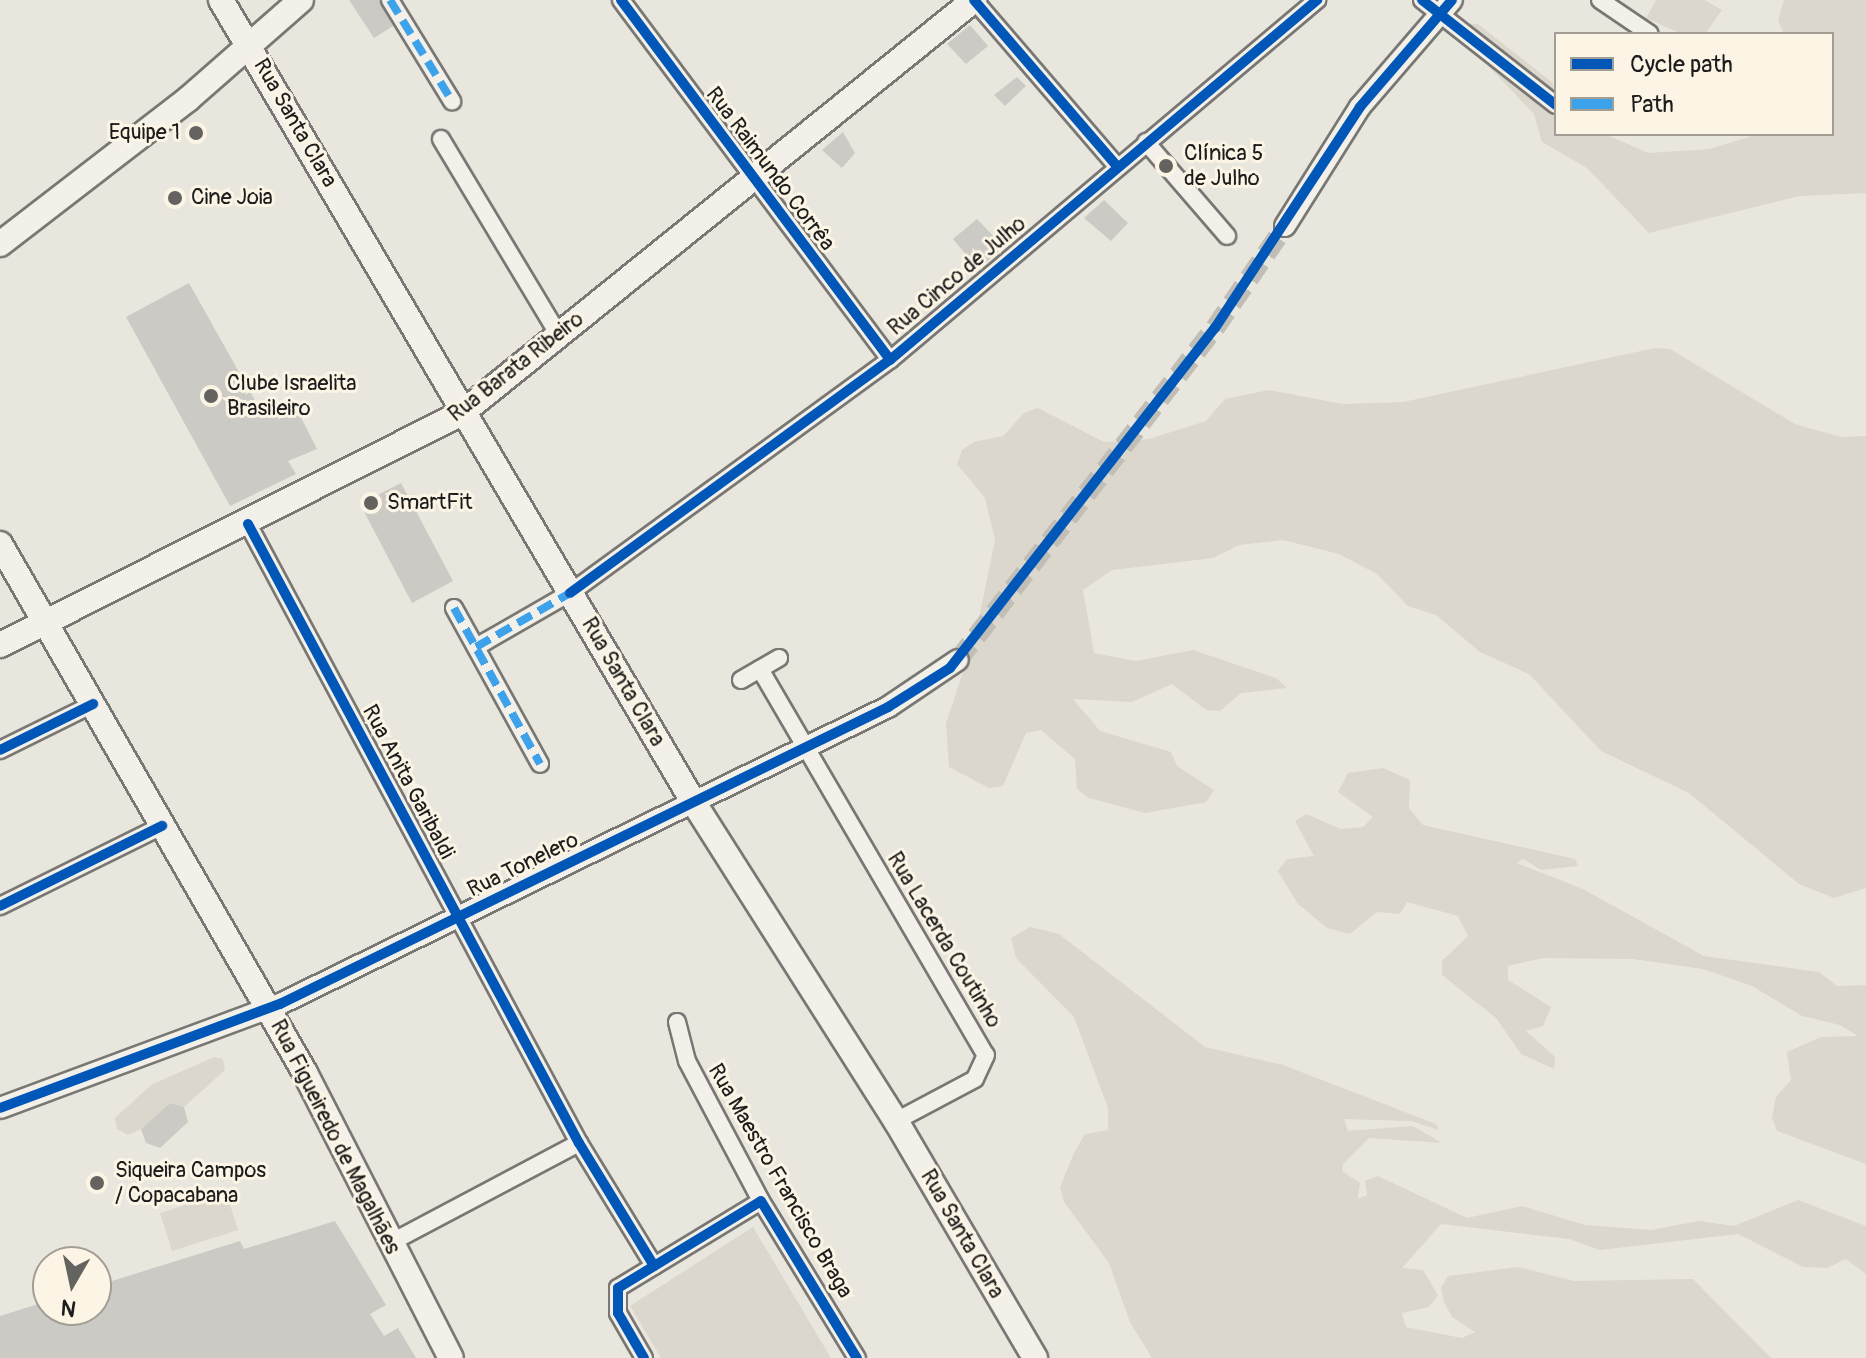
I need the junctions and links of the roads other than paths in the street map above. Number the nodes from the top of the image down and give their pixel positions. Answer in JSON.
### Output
{"nodes":[{"id":1,"x":221,"y":0,"type":"edge"},
{"id":2,"x":301,"y":0,"type":"edge"},
{"id":3,"x":390,"y":0,"type":"edge"},
{"id":4,"x":621,"y":0,"type":"edge"},
{"id":5,"x":974,"y":0,"type":"edge"},
{"id":6,"x":1317,"y":0,"type":"edge"},
{"id":7,"x":1422,"y":0,"type":"edge"},
{"id":8,"x":1600,"y":0,"type":"edge"},
{"id":9,"x":1446,"y":8,"type":"edge"},
{"id":10,"x":1647,"y":32,"type":"edge"},
{"id":11,"x":250,"y":46,"type":"junction"},
{"id":12,"x":452,"y":101,"type":"dead end"},
{"id":13,"x":1554,"y":103,"type":"edge"},
{"id":14,"x":441,"y":139,"type":"dead end"},
{"id":15,"x":1146,"y":142,"type":"junction"},
{"id":16,"x":1117,"y":166,"type":"junction"},
{"id":17,"x":752,"y":180,"type":"junction"},
{"id":18,"x":1285,"y":226,"type":"tunnel mouth"},
{"id":19,"x":1227,"y":236,"type":"dead end"},
{"id":20,"x":0,"y":244,"type":"edge"},
{"id":21,"x":559,"y":335,"type":"junction"},
{"id":22,"x":890,"y":360,"type":"junction"},
{"id":23,"x":462,"y":413,"type":"junction"},
{"id":24,"x":248,"y":524,"type":"junction"},
{"id":25,"x":0,"y":544,"type":"edge"},
{"id":26,"x":570,"y":593,"type":"junction"},
{"id":27,"x":454,"y":608,"type":"dead end"},
{"id":28,"x":45,"y":625,"type":"junction"},
{"id":29,"x":0,"y":645,"type":"edge"},
{"id":30,"x":476,"y":647,"type":"junction"},
{"id":31,"x":779,"y":658,"type":"dead end"},
{"id":32,"x":958,"y":660,"type":"tunnel mouth"},
{"id":33,"x":760,"y":669,"type":"junction"},
{"id":34,"x":741,"y":680,"type":"dead end"},
{"id":35,"x":93,"y":704,"type":"junction"},
{"id":36,"x":802,"y":749,"type":"junction"},
{"id":37,"x":0,"y":750,"type":"edge"},
{"id":38,"x":540,"y":764,"type":"dead end"},
{"id":39,"x":694,"y":803,"type":"junction"},
{"id":40,"x":162,"y":826,"type":"junction"},
{"id":41,"x":0,"y":906,"type":"edge"},
{"id":42,"x":459,"y":918,"type":"junction"},
{"id":43,"x":268,"y":1009,"type":"junction"},
{"id":44,"x":677,"y":1022,"type":"dead end"},
{"id":45,"x":0,"y":1108,"type":"edge"},
{"id":46,"x":896,"y":1121,"type":"junction"},
{"id":47,"x":579,"y":1143,"type":"junction"},
{"id":48,"x":761,"y":1201,"type":"junction"},
{"id":49,"x":390,"y":1243,"type":"junction"},
{"id":50,"x":654,"y":1266,"type":"junction"},
{"id":51,"x":451,"y":1358,"type":"edge"},
{"id":52,"x":644,"y":1358,"type":"edge"},
{"id":53,"x":857,"y":1358,"type":"edge"},
{"id":54,"x":1035,"y":1358,"type":"edge"}],
"edges":[{"from":1,"to":11,"type":"main road","name":"Rua Santa Clara"},
{"from":2,"to":11,"type":"main road"},
{"from":3,"to":12,"type":"street"},
{"from":4,"to":17,"type":"street","name":"Rua Raimundo Corrêa"},
{"from":5,"to":16,"type":"street"},
{"from":5,"to":17,"type":"main road","name":"Rua Barata Ribeiro"},
{"from":6,"to":15,"type":"street","name":"Rua Cinco de Julho"},
{"from":7,"to":9,"type":"street"},
{"from":8,"to":10,"type":"street"},
{"from":9,"to":13,"type":"street"},
{"from":9,"to":18,"type":"street"},
{"from":11,"to":20,"type":"main road"},
{"from":11,"to":23,"type":"main road","name":"Rua Santa Clara"},
{"from":14,"to":21,"type":"street"},
{"from":15,"to":16,"type":"street","name":"Rua Cinco de Julho"},
{"from":15,"to":19,"type":"street"},
{"from":16,"to":22,"type":"street","name":"Rua Cinco de Julho"},
{"from":17,"to":21,"type":"main road","name":"Rua Barata Ribeiro"},
{"from":17,"to":22,"type":"street","name":"Rua Raimundo Corrêa"},
{"from":21,"to":23,"type":"main road","name":"Rua Barata Ribeiro"},
{"from":22,"to":26,"type":"street","name":"Rua Cinco de Julho"},
{"from":23,"to":24,"type":"main road","name":"Rua Barata Ribeiro"},
{"from":23,"to":26,"type":"main road","name":"Rua Santa Clara"},
{"from":24,"to":28,"type":"main road","name":"Rua Barata Ribeiro"},
{"from":24,"to":42,"type":"street","name":"Rua Anita Garibaldi"},
{"from":25,"to":28,"type":"main road","name":"Rua Figueiredo de Magalhães"},
{"from":26,"to":30,"type":"street","name":"Rua Cinco de Julho"},
{"from":26,"to":39,"type":"main road","name":"Rua Santa Clara"},
{"from":27,"to":30,"type":"street"},
{"from":28,"to":29,"type":"main road","name":"Rua Barata Ribeiro"},
{"from":28,"to":35,"type":"main road","name":"Rua Figueiredo de Magalhães"},
{"from":30,"to":38,"type":"street"},
{"from":31,"to":33,"type":"street"},
{"from":32,"to":36,"type":"street","name":"Rua Tonelero"},
{"from":33,"to":34,"type":"street"},
{"from":33,"to":36,"type":"street"},
{"from":35,"to":37,"type":"street"},
{"from":35,"to":40,"type":"main road","name":"Rua Figueiredo de Magalhães"},
{"from":36,"to":39,"type":"street","name":"Rua Tonelero"},
{"from":36,"to":46,"type":"street","name":"Rua Lacerda Coutinho"},
{"from":39,"to":42,"type":"street","name":"Rua Tonelero"},
{"from":39,"to":46,"type":"main road","name":"Rua Santa Clara"},
{"from":40,"to":41,"type":"street"},
{"from":40,"to":43,"type":"main road","name":"Rua Figueiredo de Magalhães"},
{"from":42,"to":43,"type":"street","name":"Rua Tonelero"},
{"from":42,"to":47,"type":"street","name":"Rua Anita Garibaldi"},
{"from":43,"to":45,"type":"street","name":"Rua Tonelero"},
{"from":43,"to":49,"type":"main road","name":"Rua Figueiredo de Magalhães"},
{"from":44,"to":48,"type":"street","name":"Rua Maestro Francisco Braga"},
{"from":46,"to":54,"type":"main road","name":"Rua Santa Clara"},
{"from":47,"to":49,"type":"street"},
{"from":47,"to":50,"type":"street","name":"Rua Anita Garibaldi"},
{"from":48,"to":50,"type":"street"},
{"from":48,"to":53,"type":"street","name":"Rua Maestro Francisco Braga"},
{"from":49,"to":51,"type":"main road","name":"Rua Figueiredo de Magalhães"},
{"from":50,"to":52,"type":"street"}]}
